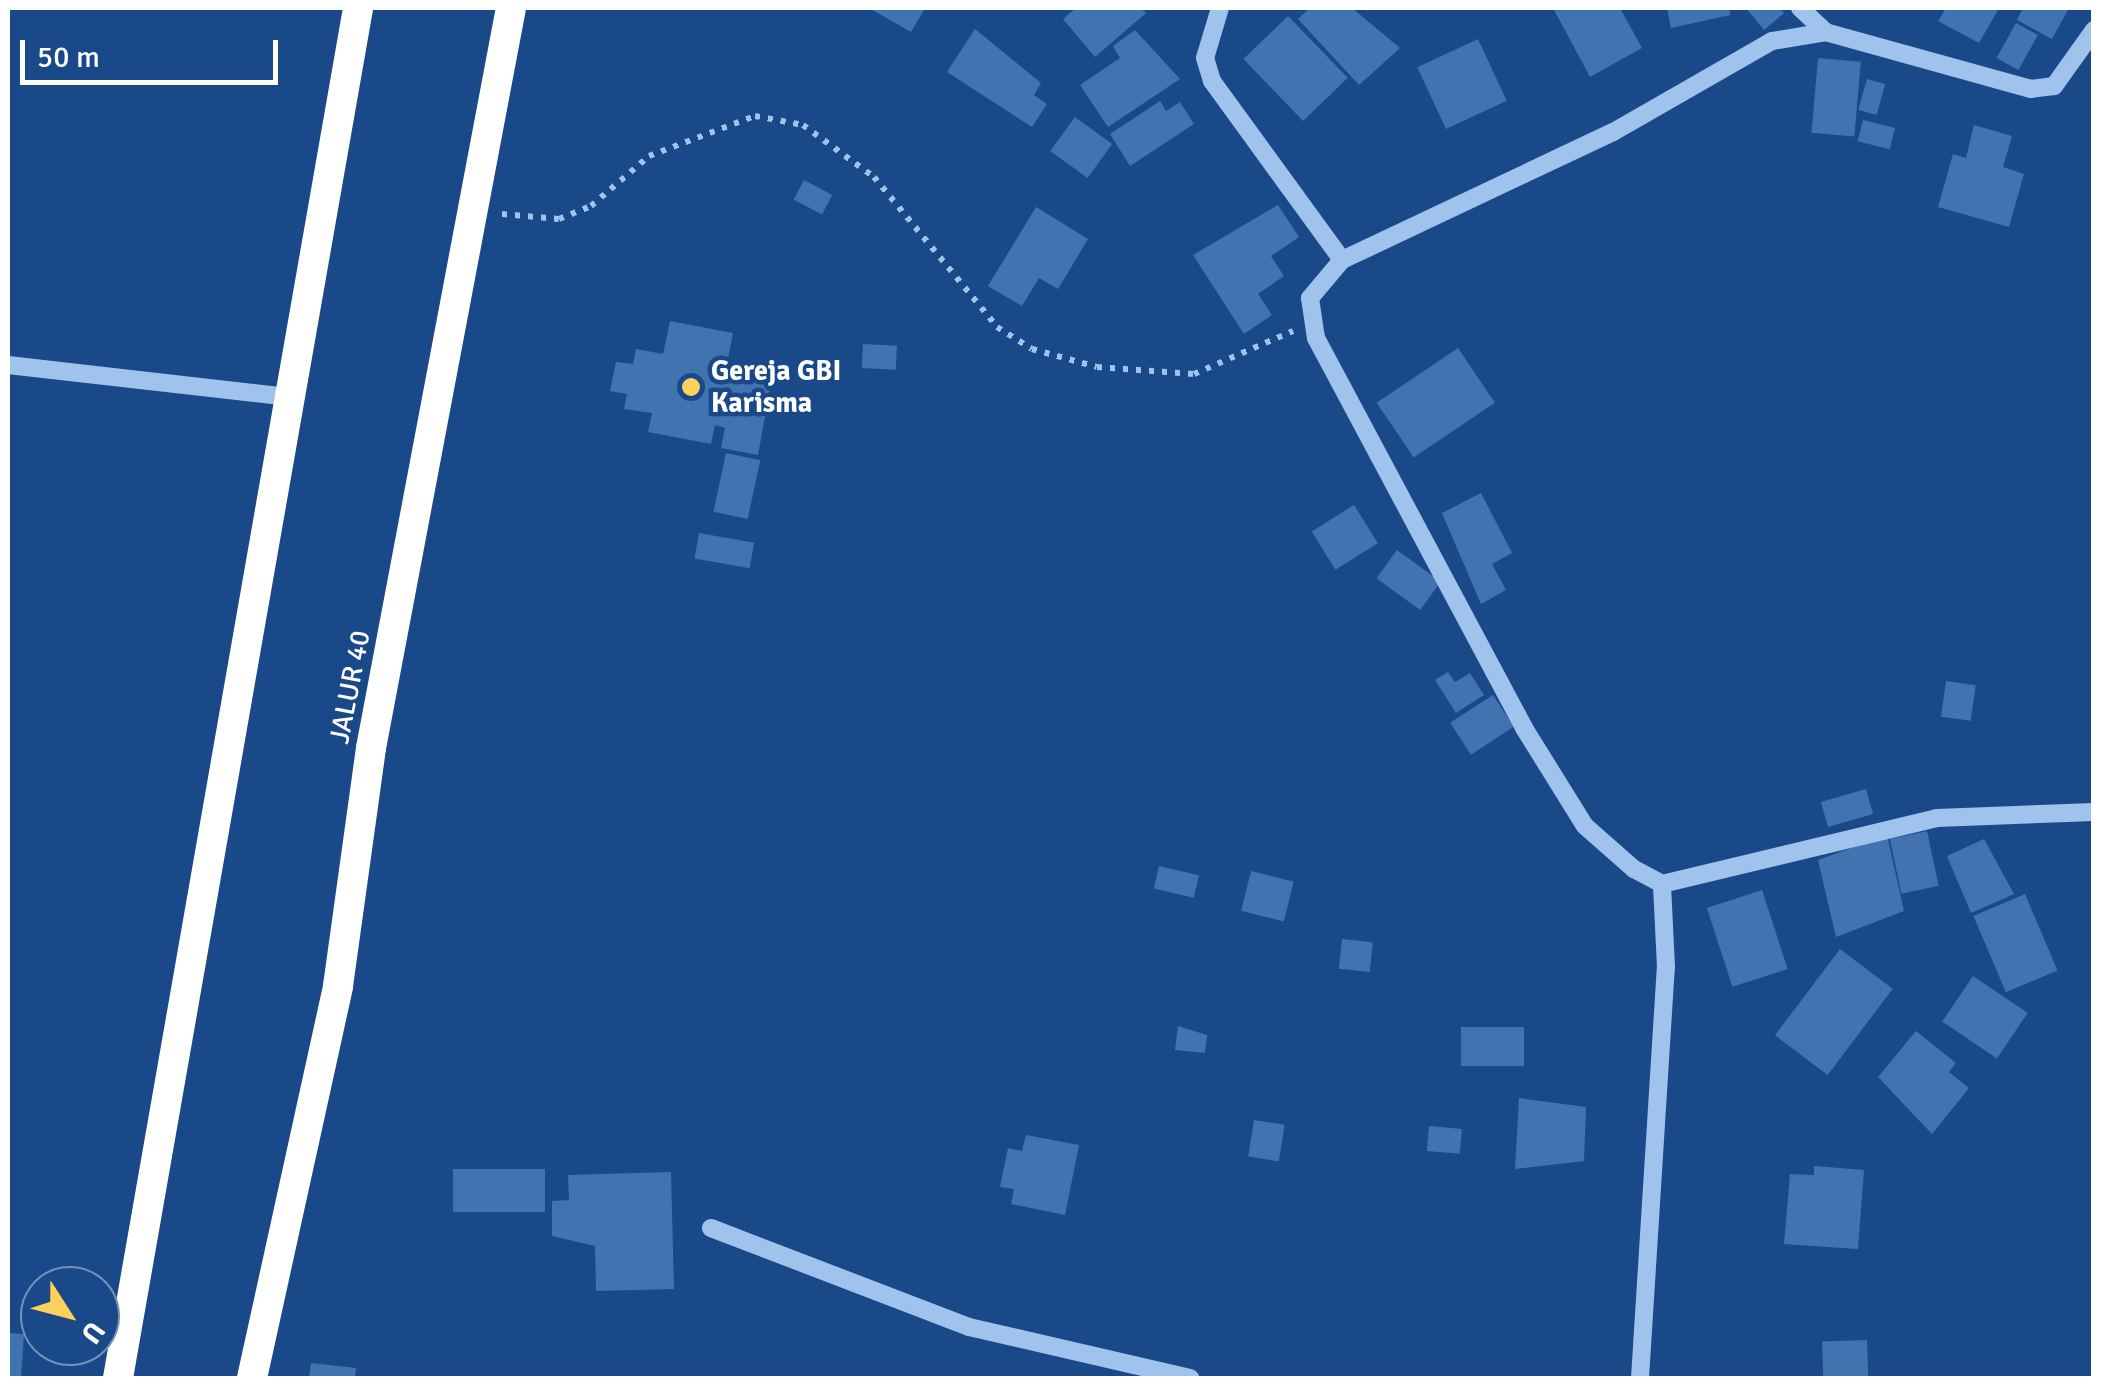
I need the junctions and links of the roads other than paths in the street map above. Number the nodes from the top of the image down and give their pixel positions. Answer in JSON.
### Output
{"nodes":[{"id":1,"x":358,"y":8,"type":"edge"},
{"id":2,"x":511,"y":8,"type":"edge"},
{"id":3,"x":1220,"y":8,"type":"edge"},
{"id":4,"x":1800,"y":8,"type":"edge"},
{"id":5,"x":2094,"y":30,"type":"edge"},
{"id":6,"x":1826,"y":32,"type":"junction"},
{"id":7,"x":1342,"y":260,"type":"junction"},
{"id":8,"x":8,"y":364,"type":"edge"},
{"id":9,"x":288,"y":397,"type":"junction"},
{"id":10,"x":2094,"y":812,"type":"edge"},
{"id":11,"x":1662,"y":884,"type":"junction"},
{"id":12,"x":711,"y":1228,"type":"dead end"},
{"id":13,"x":118,"y":1378,"type":"edge"},
{"id":14,"x":252,"y":1378,"type":"edge"},
{"id":15,"x":1190,"y":1378,"type":"edge"},
{"id":16,"x":1640,"y":1378,"type":"edge"}],
"edges":[{"from":1,"to":9,"type":"highway"},
{"from":2,"to":14,"type":"highway","name":"JALUR 40"},
{"from":3,"to":7,"type":"street"},
{"from":4,"to":6,"type":"street"},
{"from":5,"to":6,"type":"street"},
{"from":6,"to":7,"type":"street"},
{"from":7,"to":11,"type":"street"},
{"from":8,"to":9,"type":"street"},
{"from":9,"to":13,"type":"highway"},
{"from":10,"to":11,"type":"street"},
{"from":11,"to":16,"type":"street"},
{"from":12,"to":15,"type":"street"}]}
